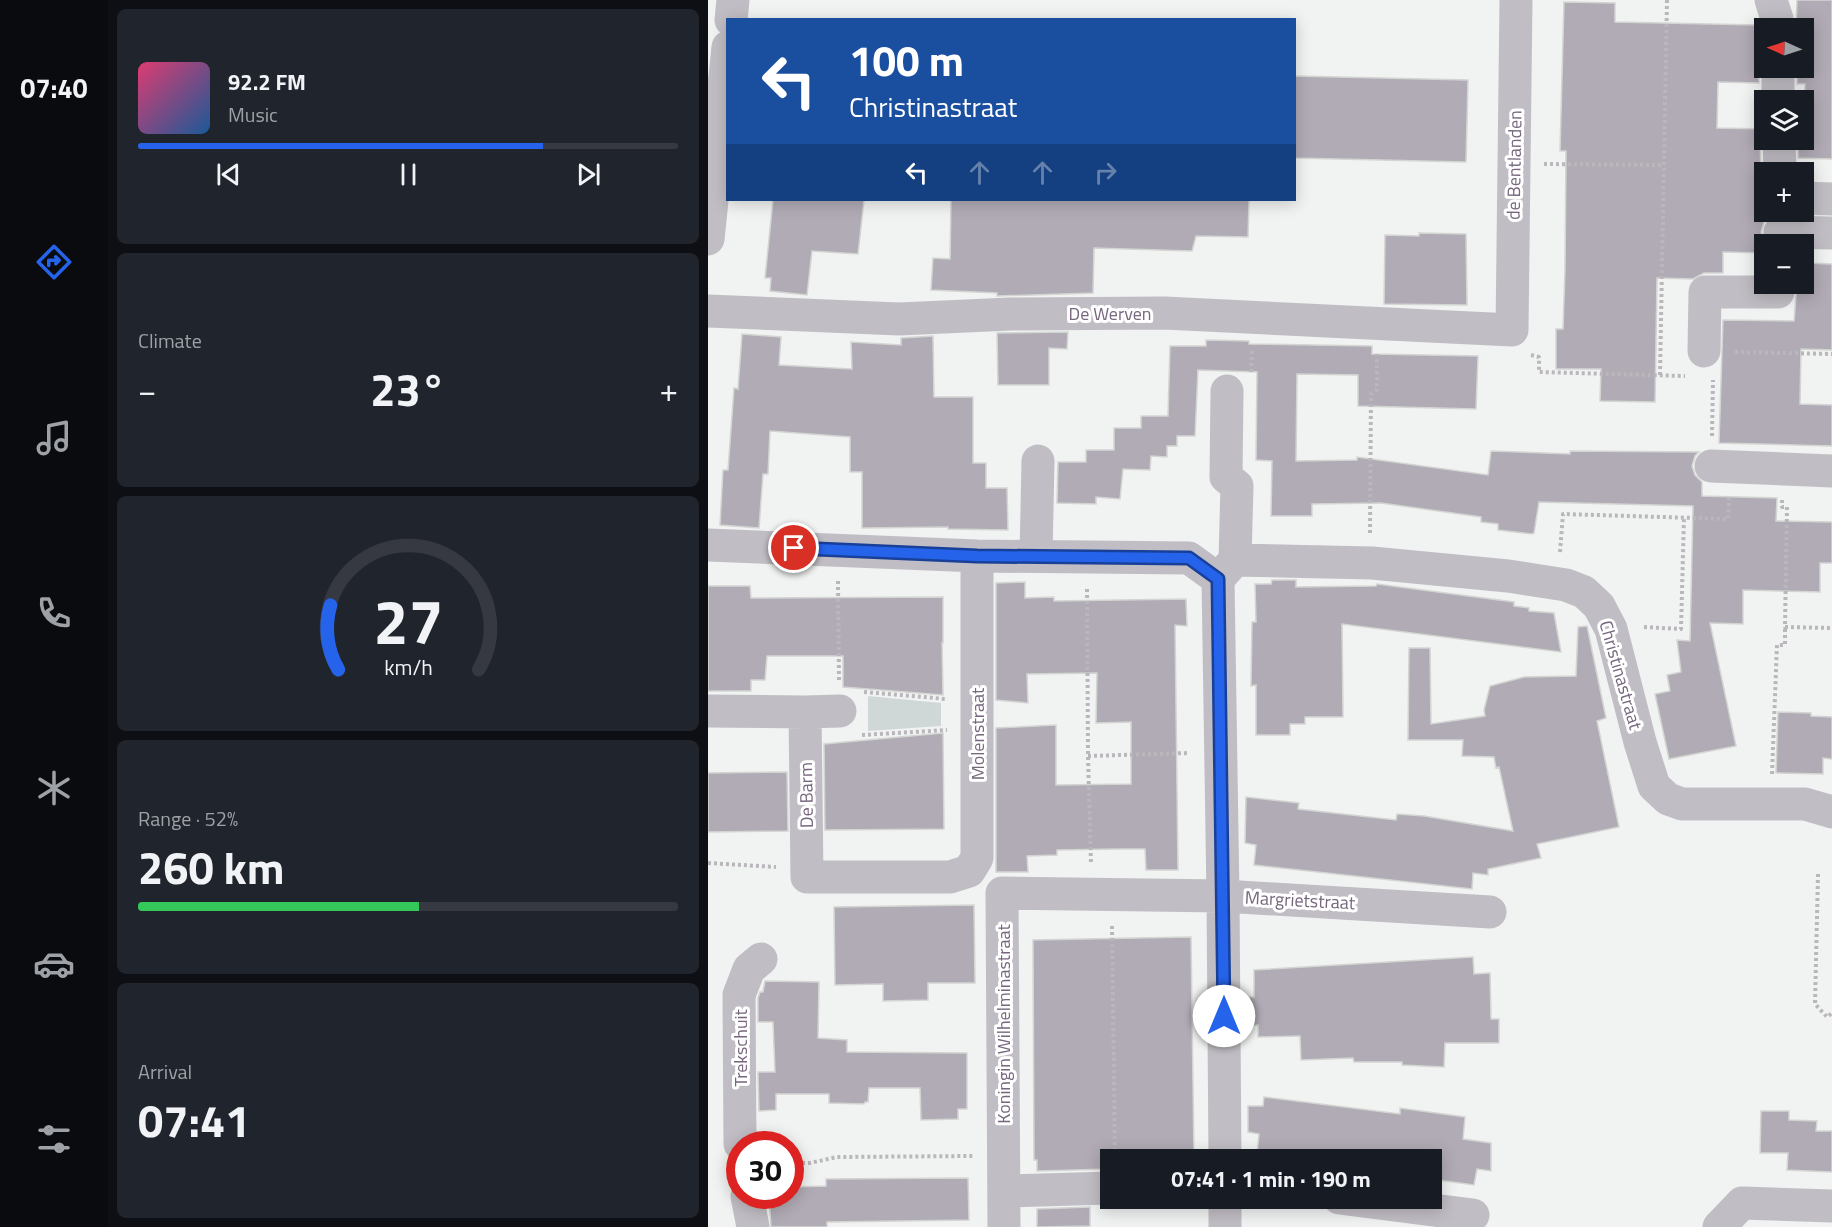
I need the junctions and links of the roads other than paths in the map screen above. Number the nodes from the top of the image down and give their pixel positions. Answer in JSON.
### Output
{"nodes":[{"id":1,"x":733,"y":0,"type":"edge"},
{"id":2,"x":1516,"y":0,"type":"edge"},
{"id":3,"x":1771,"y":0,"type":"edge"},
{"id":4,"x":731,"y":18,"type":"edge"},
{"id":5,"x":1777,"y":18,"type":"edge"},
{"id":6,"x":726,"y":66,"type":"edge"},
{"id":7,"x":1814,"y":198,"type":"edge"},
{"id":8,"x":1832,"y":199,"type":"edge"},
{"id":9,"x":1780,"y":229,"type":"edge"},
{"id":10,"x":1832,"y":233,"type":"edge"},
{"id":11,"x":708,"y":239,"type":"edge"},
{"id":12,"x":1754,"y":292,"type":"edge"},
{"id":13,"x":708,"y":311,"type":"edge"},
{"id":14,"x":1512,"y":330,"type":"joint"},
{"id":15,"x":1698,"y":364,"type":"road end"},
{"id":16,"x":1227,"y":391,"type":"road end"},
{"id":17,"x":1038,"y":462,"type":"dead end"},
{"id":18,"x":1721,"y":467,"type":"road end"},
{"id":19,"x":1832,"y":471,"type":"edge"},
{"id":20,"x":708,"y":545,"type":"edge"},
{"id":21,"x":977,"y":556,"type":"junction"},
{"id":22,"x":1036,"y":556,"type":"junction"},
{"id":23,"x":1226,"y":569,"type":"junction"},
{"id":24,"x":839,"y":700,"type":"road end"},
{"id":25,"x":708,"y":711,"type":"edge"},
{"id":26,"x":805,"y":712,"type":"junction"},
{"id":27,"x":1832,"y":812,"type":"edge"},
{"id":28,"x":969,"y":871,"type":"junction"},
{"id":29,"x":1002,"y":893,"type":"junction"},
{"id":30,"x":1223,"y":896,"type":"junction"},
{"id":31,"x":1490,"y":912,"type":"dead end"},
{"id":32,"x":761,"y":958,"type":"dead end"},
{"id":33,"x":740,"y":1131,"type":"edge"},
{"id":34,"x":1224,"y":1149,"type":"edge"},
{"id":35,"x":1100,"y":1188,"type":"edge"},
{"id":36,"x":1004,"y":1191,"type":"junction"},
{"id":37,"x":1832,"y":1206,"type":"edge"},
{"id":38,"x":750,"y":1209,"type":"edge"},
{"id":39,"x":1225,"y":1209,"type":"edge"},
{"id":40,"x":1426,"y":1209,"type":"edge"},
{"id":41,"x":1473,"y":1215,"type":"dead end"},
{"id":42,"x":753,"y":1227,"type":"edge"},
{"id":43,"x":1004,"y":1227,"type":"edge"},
{"id":44,"x":1225,"y":1227,"type":"edge"},
{"id":45,"x":1719,"y":1227,"type":"edge"}],
"edges":[{"from":1,"to":4,"type":"street"},
{"from":2,"to":14,"type":"street","name":"de Bentlanden"},
{"from":3,"to":5,"type":"street"},
{"from":6,"to":11,"type":"street"},
{"from":7,"to":8,"type":"street"},
{"from":9,"to":10,"type":"street"},
{"from":12,"to":15,"type":"street"},
{"from":13,"to":14,"type":"street","name":"De Werven"},
{"from":16,"to":23,"type":"street"},
{"from":17,"to":22,"type":"street"},
{"from":18,"to":19,"type":"street"},
{"from":20,"to":21,"type":"street"},
{"from":21,"to":22,"type":"street"},
{"from":21,"to":28,"type":"street","name":"Molenstraat"},
{"from":22,"to":23,"type":"street"},
{"from":23,"to":27,"type":"street","name":"Christinastraat"},
{"from":23,"to":30,"type":"street"},
{"from":24,"to":26,"type":"street"},
{"from":25,"to":26,"type":"street"},
{"from":26,"to":28,"type":"street","name":"De Barm"},
{"from":28,"to":29,"type":"street"},
{"from":29,"to":30,"type":"street","name":"Margrietstraat"},
{"from":29,"to":36,"type":"street","name":"Koningin Wilhelminastraat"},
{"from":30,"to":31,"type":"street","name":"Margrietstraat"},
{"from":30,"to":34,"type":"street"},
{"from":32,"to":33,"type":"street","name":"Trekschuit"},
{"from":35,"to":36,"type":"street"},
{"from":36,"to":43,"type":"street","name":"Koningin Wilhelminastraat"},
{"from":37,"to":45,"type":"street"},
{"from":38,"to":42,"type":"street"},
{"from":39,"to":44,"type":"street"},
{"from":40,"to":41,"type":"street"}]}
